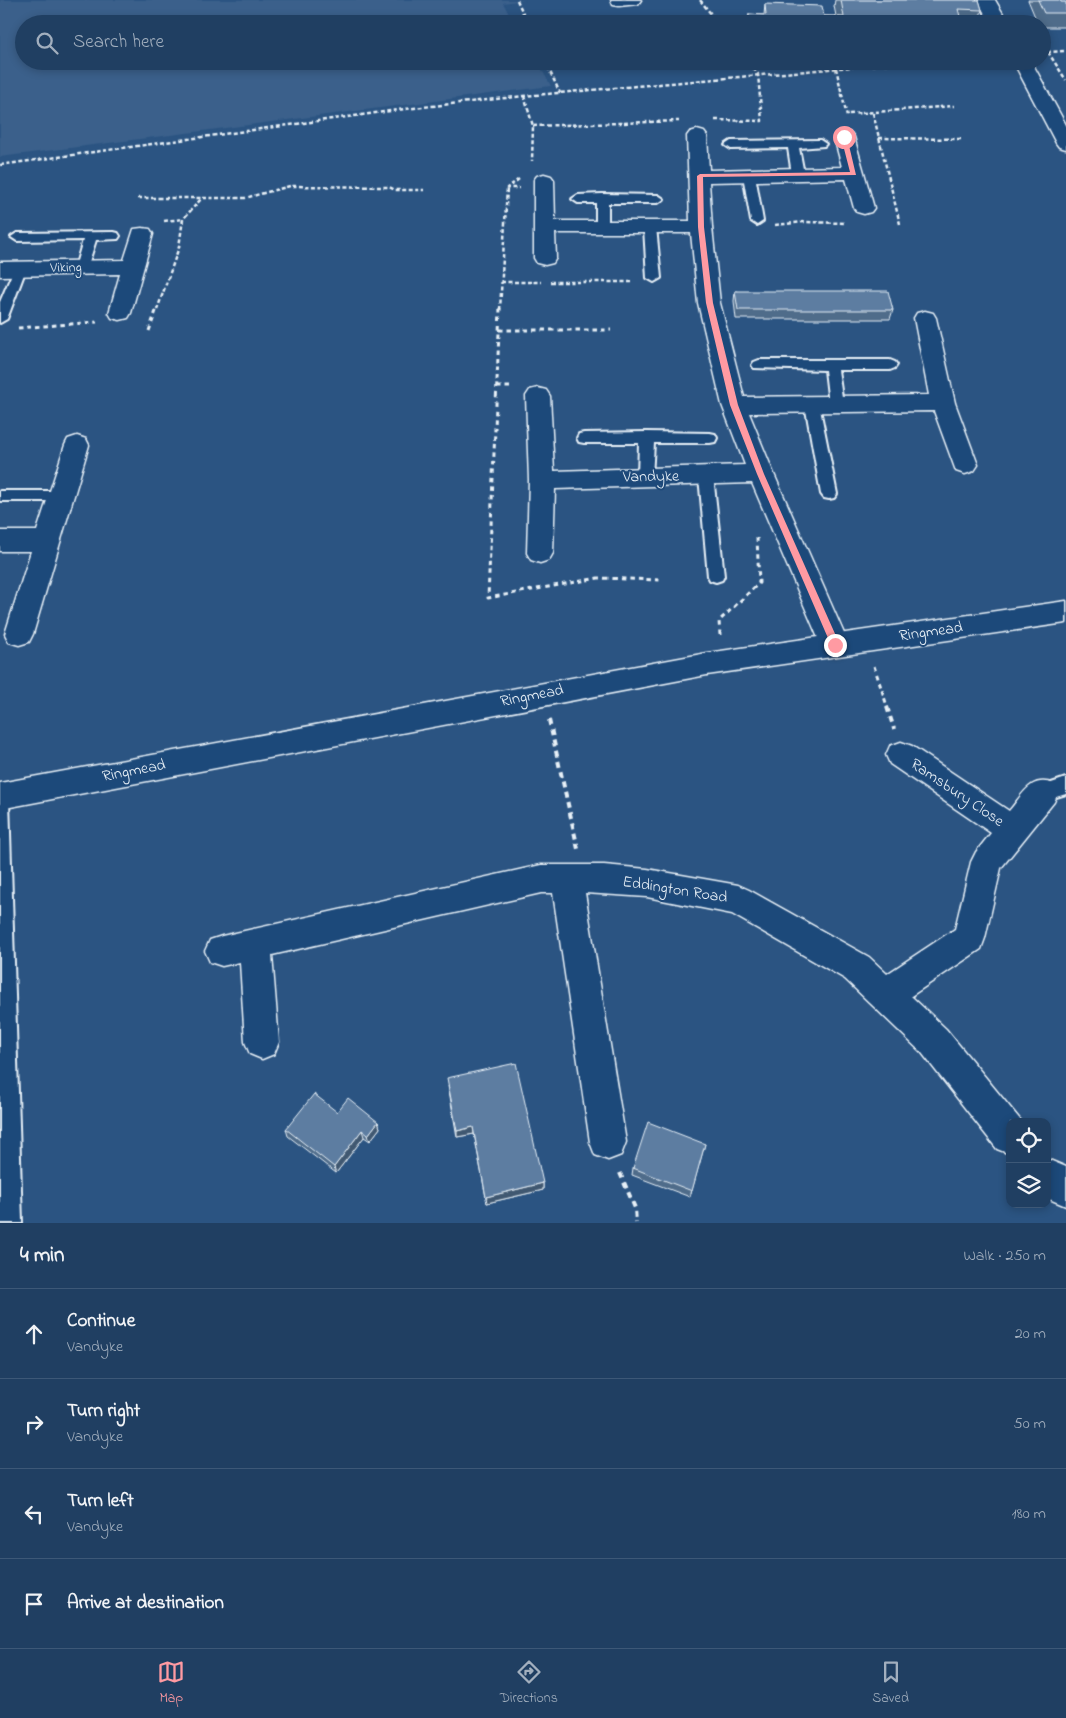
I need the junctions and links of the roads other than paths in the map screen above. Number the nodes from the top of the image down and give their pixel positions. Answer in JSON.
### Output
{"nodes":[{"id":1,"x":986,"y":0,"type":"edge"},
{"id":2,"x":995,"y":15,"type":"edge"},
{"id":3,"x":1027,"y":70,"type":"edge"},
{"id":4,"x":696,"y":126,"type":"road end"},
{"id":5,"x":844,"y":137,"type":"road end"},
{"id":6,"x":1066,"y":143,"type":"edge"},
{"id":7,"x":793,"y":144,"type":"junction"},
{"id":8,"x":820,"y":144,"type":"dead end"},
{"id":9,"x":731,"y":145,"type":"dead end"},
{"id":10,"x":854,"y":173,"type":"junction"},
{"id":11,"x":798,"y":174,"type":"junction"},
{"id":12,"x":538,"y":175,"type":"road end"},
{"id":13,"x":749,"y":175,"type":"junction"},
{"id":14,"x":700,"y":176,"type":"junction"},
{"id":15,"x":602,"y":198,"type":"junction"},
{"id":16,"x":658,"y":198,"type":"dead end"},
{"id":17,"x":578,"y":199,"type":"dead end"},
{"id":18,"x":864,"y":208,"type":"road end"},
{"id":19,"x":757,"y":221,"type":"road end"},
{"id":20,"x":544,"y":227,"type":"junction"},
{"id":21,"x":602,"y":227,"type":"junction"},
{"id":22,"x":650,"y":227,"type":"junction"},
{"id":23,"x":701,"y":227,"type":"junction"},
{"id":24,"x":142,"y":234,"type":"dead end"},
{"id":25,"x":16,"y":236,"type":"dead end"},
{"id":26,"x":91,"y":236,"type":"junction"},
{"id":27,"x":114,"y":236,"type":"dead end"},
{"id":28,"x":545,"y":258,"type":"dead end"},
{"id":29,"x":132,"y":267,"type":"junction"},
{"id":30,"x":81,"y":268,"type":"junction"},
{"id":31,"x":10,"y":269,"type":"edge"},
{"id":32,"x":654,"y":278,"type":"road end"},
{"id":33,"x":120,"y":314,"type":"dead end"},
{"id":34,"x":925,"y":318,"type":"dead end"},
{"id":35,"x":0,"y":319,"type":"edge"},
{"id":36,"x":759,"y":365,"type":"dead end"},
{"id":37,"x":890,"y":365,"type":"dead end"},
{"id":38,"x":831,"y":366,"type":"junction"},
{"id":39,"x":538,"y":396,"type":"dead end"},
{"id":40,"x":943,"y":403,"type":"junction"},
{"id":41,"x":824,"y":404,"type":"junction"},
{"id":42,"x":734,"y":405,"type":"junction"},
{"id":43,"x":647,"y":437,"type":"junction"},
{"id":44,"x":584,"y":438,"type":"dead end"},
{"id":45,"x":710,"y":438,"type":"dead end"},
{"id":46,"x":77,"y":445,"type":"dead end"},
{"id":47,"x":966,"y":465,"type":"dead end"},
{"id":48,"x":760,"y":474,"type":"junction"},
{"id":49,"x":706,"y":476,"type":"junction"},
{"id":50,"x":645,"y":477,"type":"junction"},
{"id":51,"x":542,"y":480,"type":"junction"},
{"id":52,"x":829,"y":494,"type":"dead end"},
{"id":53,"x":0,"y":496,"type":"edge"},
{"id":54,"x":62,"y":496,"type":"junction"},
{"id":55,"x":0,"y":541,"type":"edge"},
{"id":56,"x":48,"y":541,"type":"junction"},
{"id":57,"x":540,"y":553,"type":"dead end"},
{"id":58,"x":716,"y":576,"type":"dead end"},
{"id":59,"x":1066,"y":612,"type":"edge"},
{"id":60,"x":19,"y":634,"type":"dead end"},
{"id":61,"x":835,"y":645,"type":"junction"},
{"id":62,"x":901,"y":755,"type":"road end"},
{"id":63,"x":1055,"y":789,"type":"edge"},
{"id":64,"x":0,"y":798,"type":"edge"},
{"id":65,"x":1012,"y":831,"type":"junction"},
{"id":66,"x":574,"y":868,"type":"junction"},
{"id":67,"x":255,"y":943,"type":"junction"},
{"id":68,"x":222,"y":951,"type":"dead end"},
{"id":69,"x":885,"y":994,"type":"junction"},
{"id":70,"x":262,"y":1042,"type":"dead end"},
{"id":71,"x":1006,"y":1131,"type":"edge"},
{"id":72,"x":608,"y":1142,"type":"road end"},
{"id":73,"x":1051,"y":1179,"type":"edge"},
{"id":74,"x":1066,"y":1188,"type":"edge"},
{"id":75,"x":11,"y":1223,"type":"edge"}],
"edges":[{"from":1,"to":2,"type":"street"},
{"from":3,"to":6,"type":"street"},
{"from":4,"to":14,"type":"street"},
{"from":5,"to":10,"type":"street"},
{"from":7,"to":8,"type":"lane"},
{"from":7,"to":9,"type":"lane"},
{"from":7,"to":11,"type":"lane"},
{"from":10,"to":11,"type":"street"},
{"from":10,"to":18,"type":"street"},
{"from":11,"to":13,"type":"street"},
{"from":12,"to":20,"type":"street"},
{"from":13,"to":14,"type":"street"},
{"from":13,"to":19,"type":"lane"},
{"from":14,"to":23,"type":"street"},
{"from":15,"to":16,"type":"lane"},
{"from":15,"to":17,"type":"lane"},
{"from":15,"to":21,"type":"lane"},
{"from":20,"to":21,"type":"street"},
{"from":20,"to":28,"type":"street"},
{"from":21,"to":22,"type":"street"},
{"from":22,"to":23,"type":"street"},
{"from":22,"to":32,"type":"lane"},
{"from":23,"to":42,"type":"street"},
{"from":24,"to":29,"type":"street"},
{"from":25,"to":26,"type":"lane"},
{"from":26,"to":27,"type":"lane"},
{"from":26,"to":30,"type":"lane"},
{"from":29,"to":30,"type":"street","name":"Viking"},
{"from":29,"to":33,"type":"street"},
{"from":30,"to":31,"type":"street","name":"Viking"},
{"from":31,"to":35,"type":"lane"},
{"from":34,"to":40,"type":"street"},
{"from":36,"to":38,"type":"lane"},
{"from":37,"to":38,"type":"lane"},
{"from":38,"to":41,"type":"lane"},
{"from":39,"to":51,"type":"street"},
{"from":40,"to":41,"type":"street"},
{"from":40,"to":47,"type":"street"},
{"from":41,"to":42,"type":"street"},
{"from":41,"to":52,"type":"lane"},
{"from":42,"to":48,"type":"street"},
{"from":43,"to":44,"type":"lane"},
{"from":43,"to":45,"type":"lane"},
{"from":43,"to":50,"type":"lane"},
{"from":46,"to":54,"type":"street"},
{"from":48,"to":49,"type":"street","name":"Vandyke"},
{"from":48,"to":61,"type":"street"},
{"from":49,"to":50,"type":"street","name":"Vandyke"},
{"from":49,"to":58,"type":"lane"},
{"from":50,"to":51,"type":"street","name":"Vandyke"},
{"from":51,"to":57,"type":"street"},
{"from":53,"to":54,"type":"lane"},
{"from":54,"to":56,"type":"street"},
{"from":55,"to":56,"type":"street"},
{"from":56,"to":60,"type":"street"},
{"from":59,"to":61,"type":"street","name":"Ringmead"},
{"from":61,"to":64,"type":"street","name":"Ringmead"},
{"from":62,"to":65,"type":"street","name":"Ramsbury Close"},
{"from":63,"to":65,"type":"street","name":"Ramsbury Close"},
{"from":64,"to":75,"type":"lane"},
{"from":65,"to":69,"type":"street","name":"Ramsbury Close"},
{"from":66,"to":67,"type":"street","name":"Eddington Road"},
{"from":66,"to":69,"type":"street","name":"Eddington Road"},
{"from":66,"to":72,"type":"street"},
{"from":67,"to":68,"type":"street","name":"Eddington Road"},
{"from":67,"to":70,"type":"street"},
{"from":69,"to":71,"type":"street","name":"Eddington Road"},
{"from":73,"to":74,"type":"street"}]}
